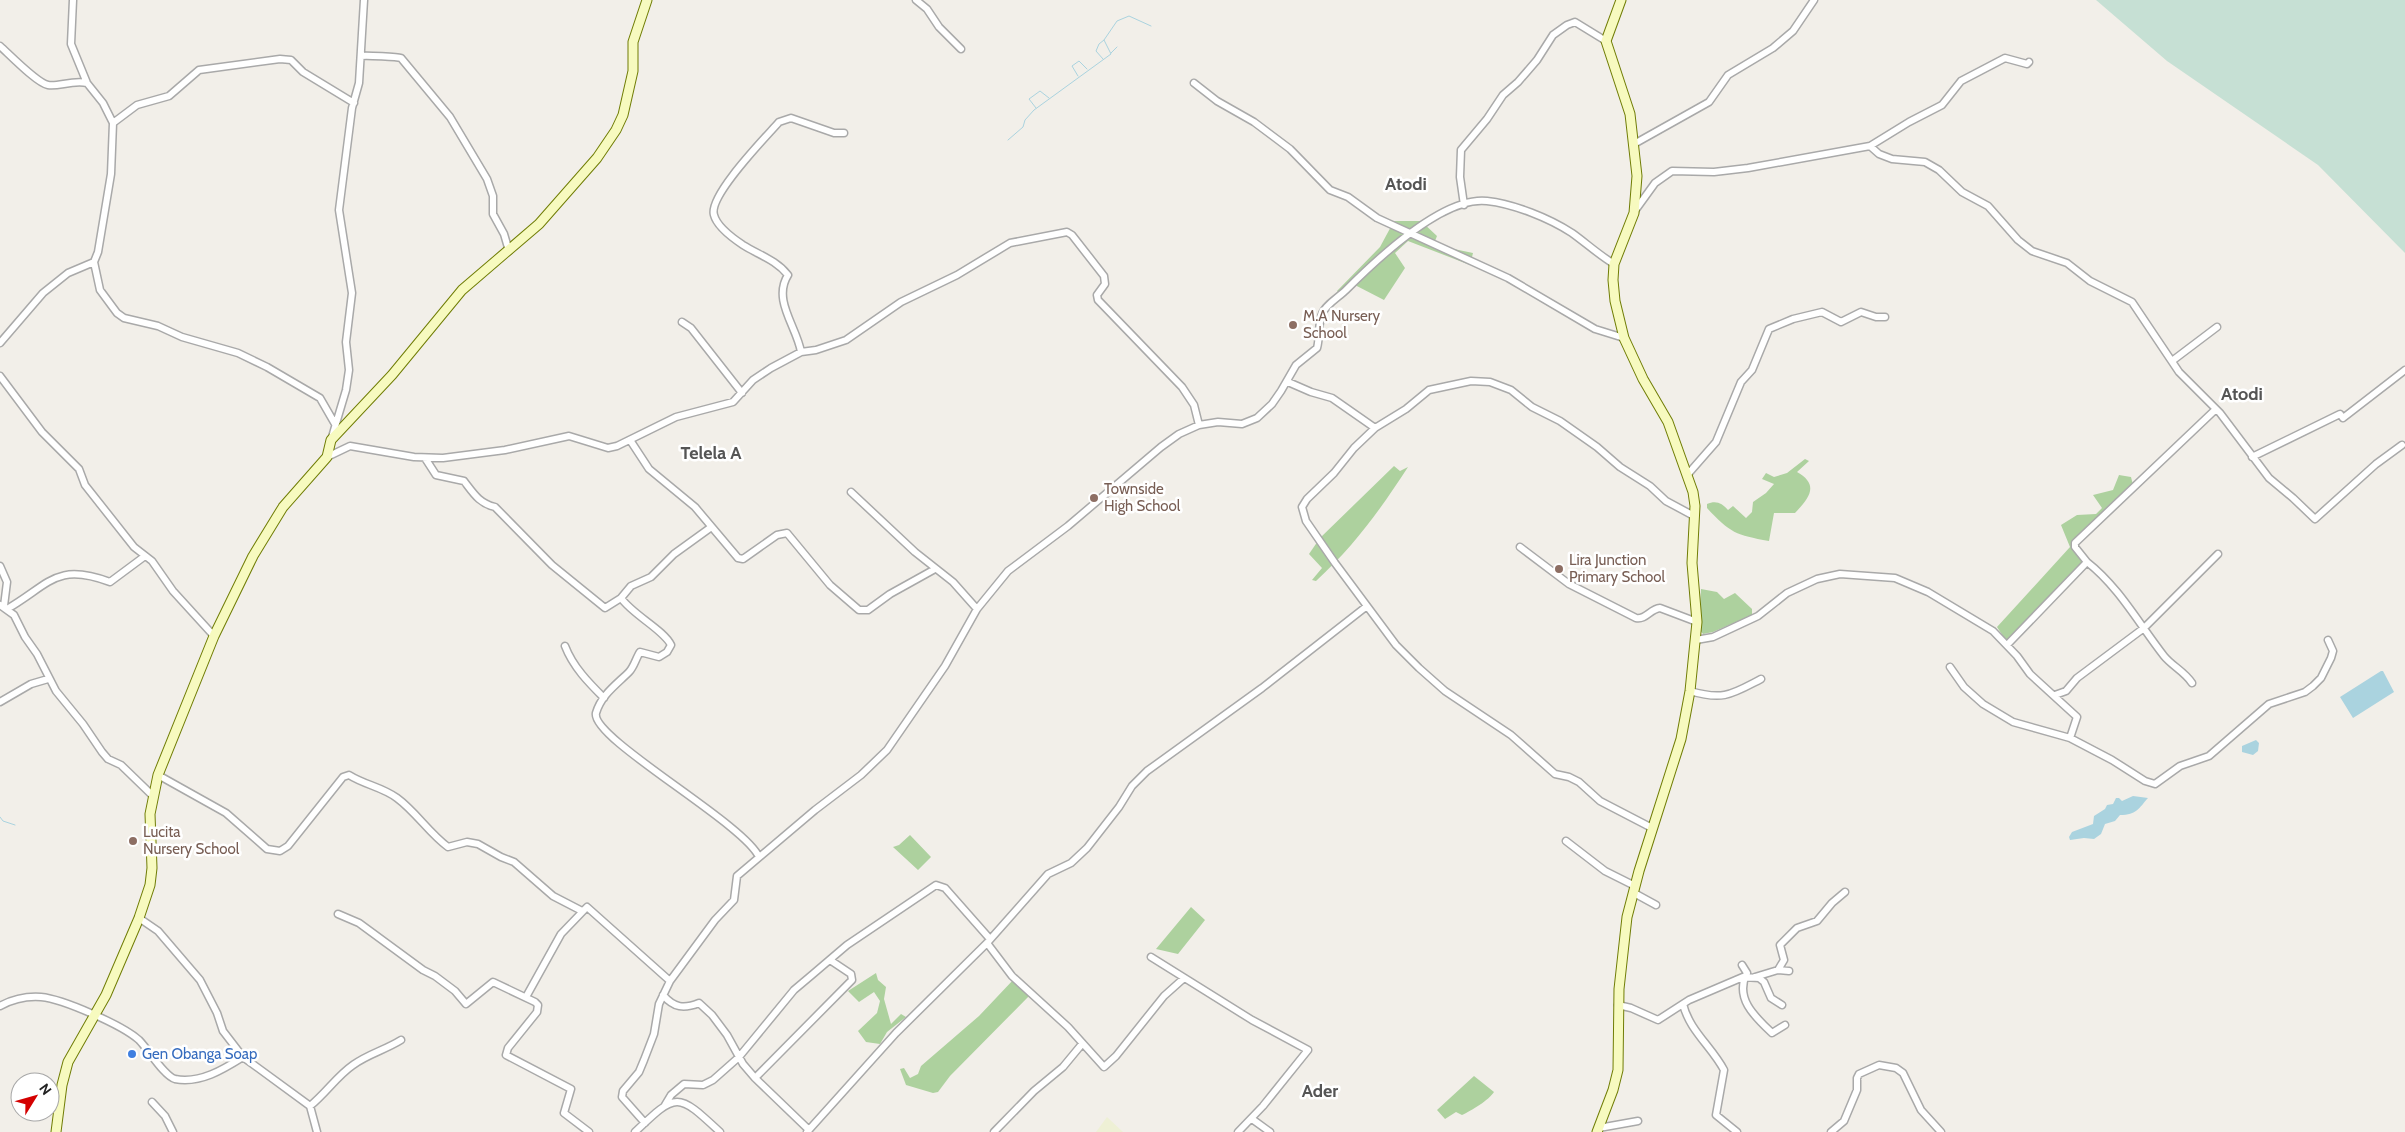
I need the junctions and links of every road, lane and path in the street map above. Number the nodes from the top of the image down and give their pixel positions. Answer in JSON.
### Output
{"nodes":[{"id":1,"x":73,"y":0,"type":"edge"},
{"id":2,"x":364,"y":0,"type":"edge"},
{"id":3,"x":647,"y":0,"type":"edge"},
{"id":4,"x":916,"y":0,"type":"edge"},
{"id":5,"x":1621,"y":0,"type":"edge"},
{"id":6,"x":1814,"y":0,"type":"edge"},
{"id":7,"x":1606,"y":41,"type":"junction"},
{"id":8,"x":0,"y":46,"type":"edge"},
{"id":9,"x":961,"y":49,"type":"dead end"},
{"id":10,"x":361,"y":56,"type":"junction"},
{"id":11,"x":2029,"y":62,"type":"dead end"},
{"id":12,"x":87,"y":83,"type":"junction"},
{"id":13,"x":1194,"y":83,"type":"dead end"},
{"id":14,"x":354,"y":102,"type":"junction"},
{"id":15,"x":113,"y":123,"type":"junction"},
{"id":16,"x":844,"y":133,"type":"dead end"},
{"id":17,"x":1634,"y":144,"type":"junction"},
{"id":18,"x":1870,"y":146,"type":"junction"},
{"id":19,"x":1464,"y":205,"type":"junction"},
{"id":20,"x":1634,"y":213,"type":"junction"},
{"id":21,"x":1409,"y":233,"type":"junction"},
{"id":22,"x":509,"y":251,"type":"junction"},
{"id":23,"x":94,"y":262,"type":"junction"},
{"id":24,"x":1614,"y":264,"type":"junction"},
{"id":25,"x":1885,"y":317,"type":"dead end"},
{"id":26,"x":682,"y":322,"type":"dead end"},
{"id":27,"x":2217,"y":327,"type":"dead end"},
{"id":28,"x":1624,"y":338,"type":"junction"},
{"id":29,"x":0,"y":343,"type":"edge"},
{"id":30,"x":801,"y":352,"type":"junction"},
{"id":31,"x":2172,"y":361,"type":"junction"},
{"id":32,"x":2405,"y":370,"type":"edge"},
{"id":33,"x":0,"y":376,"type":"edge"},
{"id":34,"x":1288,"y":382,"type":"junction"},
{"id":35,"x":742,"y":393,"type":"junction"},
{"id":36,"x":2216,"y":409,"type":"junction"},
{"id":37,"x":335,"y":424,"type":"junction"},
{"id":38,"x":1199,"y":425,"type":"junction"},
{"id":39,"x":1375,"y":428,"type":"junction"},
{"id":40,"x":331,"y":440,"type":"junction"},
{"id":41,"x":630,"y":440,"type":"junction"},
{"id":42,"x":2402,"y":444,"type":"dead end"},
{"id":43,"x":2252,"y":456,"type":"junction"},
{"id":44,"x":327,"y":457,"type":"junction"},
{"id":45,"x":425,"y":458,"type":"junction"},
{"id":46,"x":1688,"y":474,"type":"junction"},
{"id":47,"x":851,"y":492,"type":"dead end"},
{"id":48,"x":1694,"y":516,"type":"junction"},
{"id":49,"x":710,"y":528,"type":"junction"},
{"id":50,"x":1520,"y":547,"type":"dead end"},
{"id":51,"x":2218,"y":554,"type":"dead end"},
{"id":52,"x":145,"y":556,"type":"junction"},
{"id":53,"x":2087,"y":562,"type":"junction"},
{"id":54,"x":0,"y":566,"type":"edge"},
{"id":55,"x":934,"y":569,"type":"junction"},
{"id":56,"x":621,"y":598,"type":"junction"},
{"id":57,"x":1367,"y":606,"type":"junction"},
{"id":58,"x":4,"y":607,"type":"edge"},
{"id":59,"x":977,"y":609,"type":"junction"},
{"id":60,"x":1697,"y":622,"type":"junction"},
{"id":61,"x":2144,"y":628,"type":"junction"},
{"id":62,"x":214,"y":636,"type":"junction"},
{"id":63,"x":1696,"y":640,"type":"junction"},
{"id":64,"x":2328,"y":640,"type":"dead end"},
{"id":65,"x":2007,"y":645,"type":"junction"},
{"id":66,"x":565,"y":646,"type":"dead end"},
{"id":67,"x":1950,"y":667,"type":"dead end"},
{"id":68,"x":48,"y":679,"type":"junction"},
{"id":69,"x":1762,"y":679,"type":"dead end"},
{"id":70,"x":2192,"y":682,"type":"dead end"},
{"id":71,"x":1690,"y":691,"type":"junction"},
{"id":72,"x":2055,"y":696,"type":"junction"},
{"id":73,"x":604,"y":698,"type":"junction"},
{"id":74,"x":0,"y":702,"type":"edge"},
{"id":75,"x":2070,"y":738,"type":"junction"},
{"id":76,"x":158,"y":775,"type":"junction"},
{"id":77,"x":153,"y":796,"type":"junction"},
{"id":78,"x":1652,"y":828,"type":"junction"},
{"id":79,"x":1566,"y":841,"type":"dead end"},
{"id":80,"x":759,"y":857,"type":"junction"},
{"id":81,"x":1634,"y":889,"type":"junction"},
{"id":82,"x":1845,"y":892,"type":"dead end"},
{"id":83,"x":1656,"y":905,"type":"dead end"},
{"id":84,"x":582,"y":911,"type":"junction"},
{"id":85,"x":338,"y":914,"type":"dead end"},
{"id":86,"x":139,"y":918,"type":"junction"},
{"id":87,"x":989,"y":941,"type":"junction"},
{"id":88,"x":1150,"y":958,"type":"dead end"},
{"id":89,"x":830,"y":960,"type":"junction"},
{"id":90,"x":1742,"y":965,"type":"dead end"},
{"id":91,"x":1778,"y":970,"type":"junction"},
{"id":92,"x":1789,"y":971,"type":"dead end"},
{"id":93,"x":1746,"y":975,"type":"junction"},
{"id":94,"x":1754,"y":977,"type":"junction"},
{"id":95,"x":1183,"y":979,"type":"junction"},
{"id":96,"x":670,"y":981,"type":"junction"},
{"id":97,"x":663,"y":995,"type":"junction"},
{"id":98,"x":526,"y":997,"type":"junction"},
{"id":99,"x":1683,"y":1004,"type":"junction"},
{"id":100,"x":1618,"y":1005,"type":"junction"},
{"id":101,"x":1782,"y":1005,"type":"dead end"},
{"id":102,"x":0,"y":1006,"type":"edge"},
{"id":103,"x":94,"y":1016,"type":"junction"},
{"id":104,"x":1785,"y":1025,"type":"dead end"},
{"id":105,"x":401,"y":1040,"type":"dead end"},
{"id":106,"x":1082,"y":1044,"type":"junction"},
{"id":107,"x":243,"y":1056,"type":"junction"},
{"id":108,"x":739,"y":1057,"type":"junction"},
{"id":109,"x":755,"y":1078,"type":"junction"},
{"id":110,"x":152,"y":1102,"type":"dead end"},
{"id":111,"x":664,"y":1104,"type":"junction"},
{"id":112,"x":310,"y":1106,"type":"junction"},
{"id":113,"x":1252,"y":1119,"type":"junction"},
{"id":114,"x":1638,"y":1121,"type":"dead end"},
{"id":115,"x":645,"y":1123,"type":"junction"},
{"id":116,"x":1598,"y":1130,"type":"edge"},
{"id":117,"x":808,"y":1131,"type":"edge"},
{"id":118,"x":56,"y":1132,"type":"edge"},
{"id":119,"x":173,"y":1132,"type":"edge"},
{"id":120,"x":317,"y":1132,"type":"edge"},
{"id":121,"x":589,"y":1132,"type":"edge"},
{"id":122,"x":635,"y":1132,"type":"edge"},
{"id":123,"x":720,"y":1132,"type":"edge"},
{"id":124,"x":994,"y":1132,"type":"edge"},
{"id":125,"x":1238,"y":1132,"type":"edge"},
{"id":126,"x":1270,"y":1132,"type":"edge"},
{"id":127,"x":1737,"y":1132,"type":"edge"},
{"id":128,"x":1831,"y":1132,"type":"edge"},
{"id":129,"x":1941,"y":1132,"type":"edge"}],
"edges":[{"from":1,"to":12,"type":"street"},
{"from":2,"to":10,"type":"street"},
{"from":3,"to":22,"type":"street"},
{"from":4,"to":9,"type":"street"},
{"from":5,"to":7,"type":"street"},
{"from":6,"to":17,"type":"street"},
{"from":7,"to":17,"type":"street"},
{"from":7,"to":19,"type":"street"},
{"from":8,"to":12,"type":"street"},
{"from":10,"to":14,"type":"street"},
{"from":10,"to":22,"type":"street"},
{"from":11,"to":18,"type":"street"},
{"from":12,"to":15,"type":"street"},
{"from":13,"to":21,"type":"street"},
{"from":14,"to":15,"type":"street"},
{"from":14,"to":37,"type":"street"},
{"from":15,"to":23,"type":"street"},
{"from":16,"to":30,"type":"street"},
{"from":17,"to":20,"type":"street"},
{"from":18,"to":20,"type":"street"},
{"from":18,"to":31,"type":"street"},
{"from":19,"to":21,"type":"street"},
{"from":19,"to":24,"type":"street"},
{"from":20,"to":24,"type":"street"},
{"from":21,"to":28,"type":"street"},
{"from":21,"to":34,"type":"street"},
{"from":22,"to":40,"type":"street"},
{"from":23,"to":29,"type":"street"},
{"from":23,"to":37,"type":"street"},
{"from":24,"to":28,"type":"street"},
{"from":25,"to":46,"type":"street"},
{"from":26,"to":35,"type":"street"},
{"from":27,"to":31,"type":"street"},
{"from":28,"to":46,"type":"street"},
{"from":30,"to":35,"type":"street"},
{"from":30,"to":38,"type":"street"},
{"from":31,"to":36,"type":"street"},
{"from":32,"to":43,"type":"street"},
{"from":33,"to":52,"type":"street"},
{"from":34,"to":38,"type":"street"},
{"from":34,"to":39,"type":"street"},
{"from":35,"to":41,"type":"street"},
{"from":36,"to":43,"type":"street"},
{"from":36,"to":53,"type":"street"},
{"from":37,"to":40,"type":"street"},
{"from":38,"to":59,"type":"street"},
{"from":39,"to":48,"type":"street"},
{"from":39,"to":57,"type":"street"},
{"from":40,"to":44,"type":"street"},
{"from":41,"to":45,"type":"street"},
{"from":41,"to":49,"type":"street"},
{"from":42,"to":43,"type":"street"},
{"from":44,"to":45,"type":"street"},
{"from":44,"to":62,"type":"street"},
{"from":45,"to":56,"type":"street"},
{"from":46,"to":48,"type":"street"},
{"from":47,"to":55,"type":"street"},
{"from":48,"to":60,"type":"street"},
{"from":49,"to":55,"type":"street"},
{"from":49,"to":56,"type":"street"},
{"from":50,"to":60,"type":"street"},
{"from":51,"to":61,"type":"street"},
{"from":52,"to":58,"type":"street"},
{"from":52,"to":62,"type":"street"},
{"from":53,"to":61,"type":"street"},
{"from":53,"to":65,"type":"street"},
{"from":54,"to":58,"type":"street"},
{"from":55,"to":59,"type":"street"},
{"from":56,"to":73,"type":"street"},
{"from":57,"to":78,"type":"street"},
{"from":57,"to":87,"type":"street"},
{"from":58,"to":68,"type":"street"},
{"from":59,"to":80,"type":"street"},
{"from":60,"to":63,"type":"street"},
{"from":61,"to":70,"type":"street"},
{"from":61,"to":72,"type":"street"},
{"from":62,"to":76,"type":"street"},
{"from":63,"to":65,"type":"street"},
{"from":63,"to":71,"type":"street"},
{"from":64,"to":75,"type":"street"},
{"from":65,"to":72,"type":"street"},
{"from":66,"to":73,"type":"street"},
{"from":67,"to":75,"type":"street"},
{"from":68,"to":74,"type":"street"},
{"from":68,"to":77,"type":"street"},
{"from":69,"to":71,"type":"street"},
{"from":71,"to":78,"type":"street"},
{"from":72,"to":75,"type":"street"},
{"from":73,"to":80,"type":"street"},
{"from":76,"to":77,"type":"street"},
{"from":76,"to":84,"type":"street"},
{"from":77,"to":86,"type":"street"},
{"from":78,"to":81,"type":"street"},
{"from":79,"to":81,"type":"street"},
{"from":80,"to":96,"type":"street"},
{"from":81,"to":83,"type":"street"},
{"from":81,"to":100,"type":"street"},
{"from":82,"to":91,"type":"street"},
{"from":84,"to":96,"type":"street"},
{"from":84,"to":98,"type":"street"},
{"from":85,"to":98,"type":"street"},
{"from":86,"to":103,"type":"street"},
{"from":86,"to":107,"type":"street"},
{"from":87,"to":89,"type":"street"},
{"from":87,"to":106,"type":"street"},
{"from":87,"to":117,"type":"street"},
{"from":88,"to":95,"type":"street"},
{"from":89,"to":108,"type":"street"},
{"from":89,"to":109,"type":"street"},
{"from":90,"to":93,"type":"street"},
{"from":91,"to":92,"type":"street"},
{"from":91,"to":94,"type":"street"},
{"from":93,"to":94,"type":"street"},
{"from":93,"to":99,"type":"street"},
{"from":93,"to":104,"type":"street"},
{"from":94,"to":101,"type":"street"},
{"from":95,"to":106,"type":"street"},
{"from":95,"to":113,"type":"street"},
{"from":96,"to":97,"type":"street"},
{"from":97,"to":108,"type":"street"},
{"from":97,"to":115,"type":"street"},
{"from":98,"to":121,"type":"street"},
{"from":99,"to":100,"type":"street"},
{"from":99,"to":127,"type":"street"},
{"from":100,"to":116,"type":"street"},
{"from":102,"to":103,"type":"street"},
{"from":103,"to":107,"type":"street"},
{"from":103,"to":118,"type":"street"},
{"from":105,"to":112,"type":"street"},
{"from":106,"to":124,"type":"street"},
{"from":107,"to":112,"type":"street"},
{"from":108,"to":109,"type":"street"},
{"from":108,"to":111,"type":"street"},
{"from":109,"to":117,"type":"street"},
{"from":110,"to":119,"type":"street"},
{"from":111,"to":115,"type":"street"},
{"from":111,"to":123,"type":"street"},
{"from":112,"to":120,"type":"street"},
{"from":113,"to":125,"type":"street"},
{"from":113,"to":126,"type":"street"},
{"from":114,"to":116,"type":"street"},
{"from":115,"to":122,"type":"street"},
{"from":128,"to":129,"type":"street"}]}
